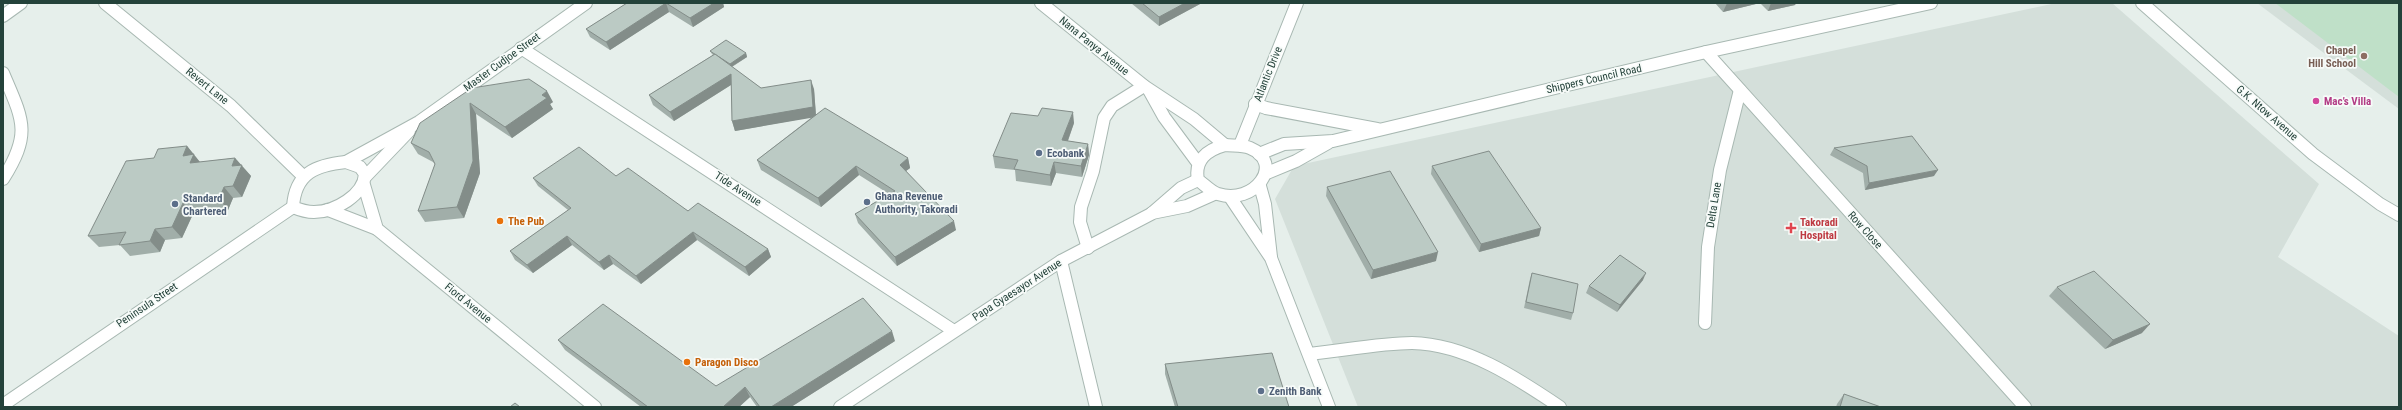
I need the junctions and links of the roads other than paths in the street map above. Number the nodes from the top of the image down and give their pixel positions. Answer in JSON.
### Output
{"nodes":[{"id":1,"x":21,"y":3,"type":"edge"},
{"id":2,"x":105,"y":3,"type":"edge"},
{"id":3,"x":586,"y":3,"type":"edge"},
{"id":4,"x":1041,"y":3,"type":"edge"},
{"id":5,"x":1297,"y":3,"type":"edge"},
{"id":6,"x":1930,"y":3,"type":"edge"},
{"id":7,"x":2142,"y":3,"type":"edge"},
{"id":8,"x":3,"y":16,"type":"edge"},
{"id":9,"x":521,"y":48,"type":"junction"},
{"id":10,"x":1706,"y":52,"type":"junction"},
{"id":11,"x":3,"y":73,"type":"edge"},
{"id":12,"x":1145,"y":87,"type":"junction"},
{"id":13,"x":1740,"y":90,"type":"junction"},
{"id":14,"x":1255,"y":104,"type":"junction"},
{"id":15,"x":419,"y":122,"type":"junction"},
{"id":16,"x":1382,"y":130,"type":"junction"},
{"id":17,"x":1333,"y":141,"type":"junction"},
{"id":18,"x":1225,"y":145,"type":"junction"},
{"id":19,"x":1240,"y":145,"type":"junction"},
{"id":20,"x":1259,"y":154,"type":"junction"},
{"id":21,"x":346,"y":162,"type":"junction"},
{"id":22,"x":1198,"y":163,"type":"junction"},
{"id":23,"x":1267,"y":173,"type":"junction"},
{"id":24,"x":303,"y":176,"type":"junction"},
{"id":25,"x":3,"y":179,"type":"edge"},
{"id":26,"x":365,"y":180,"type":"junction"},
{"id":27,"x":1198,"y":180,"type":"junction"},
{"id":28,"x":1260,"y":186,"type":"junction"},
{"id":29,"x":1214,"y":194,"type":"junction"},
{"id":30,"x":1230,"y":197,"type":"junction"},
{"id":31,"x":293,"y":207,"type":"junction"},
{"id":32,"x":328,"y":210,"type":"junction"},
{"id":33,"x":1151,"y":214,"type":"junction"},
{"id":34,"x":2399,"y":215,"type":"edge"},
{"id":35,"x":377,"y":229,"type":"junction"},
{"id":36,"x":1088,"y":248,"type":"junction"},
{"id":37,"x":1271,"y":258,"type":"junction"},
{"id":38,"x":1061,"y":262,"type":"junction"},
{"id":39,"x":1704,"y":323,"type":"dead end"},
{"id":40,"x":954,"y":331,"type":"junction"},
{"id":41,"x":1309,"y":354,"type":"junction"},
{"id":42,"x":3,"y":405,"type":"edge"},
{"id":43,"x":595,"y":407,"type":"edge"},
{"id":44,"x":840,"y":407,"type":"edge"},
{"id":45,"x":1096,"y":407,"type":"edge"},
{"id":46,"x":1329,"y":407,"type":"edge"},
{"id":47,"x":1560,"y":407,"type":"edge"},
{"id":48,"x":2025,"y":407,"type":"edge"}],
"edges":[{"from":1,"to":8,"type":"street"},
{"from":2,"to":24,"type":"street","name":"Revert Lane"},
{"from":3,"to":9,"type":"street","name":"Master Cudjoe Street"},
{"from":4,"to":12,"type":"street","name":"Nana Panya Avenue"},
{"from":5,"to":14,"type":"street","name":"Atlantic Drive"},
{"from":6,"to":10,"type":"street","name":"Shippers Council Road"},
{"from":7,"to":34,"type":"street","name":"G.K. Ntow Avenue"},
{"from":9,"to":15,"type":"street","name":"Master Cudjoe Street"},
{"from":9,"to":40,"type":"street","name":"Tide Avenue"},
{"from":10,"to":13,"type":"street","name":"Row Close"},
{"from":10,"to":16,"type":"street","name":"Shippers Council Road"},
{"from":11,"to":25,"type":"street"},
{"from":12,"to":18,"type":"street","name":"Nana Panya Avenue"},
{"from":12,"to":22,"type":"street","name":"Nana Panya Avenue"},
{"from":12,"to":36,"type":"street"},
{"from":13,"to":39,"type":"street","name":"Delta Lane"},
{"from":13,"to":48,"type":"street","name":"Row Close"},
{"from":14,"to":16,"type":"street"},
{"from":14,"to":19,"type":"street","name":"Atlantic Drive"},
{"from":15,"to":21,"type":"street","name":"Master Cudjoe Street"},
{"from":15,"to":26,"type":"street","name":"Master Cudjoe Street"},
{"from":16,"to":17,"type":"street","name":"Shippers Council Road"},
{"from":17,"to":20,"type":"street","name":"Shippers Council Road"},
{"from":17,"to":23,"type":"street"},
{"from":18,"to":19,"type":"street"},
{"from":18,"to":22,"type":"street"},
{"from":19,"to":20,"type":"street"},
{"from":20,"to":23,"type":"street"},
{"from":21,"to":24,"type":"street","name":"Master Cudjoe Street"},
{"from":21,"to":26,"type":"street"},
{"from":22,"to":27,"type":"street"},
{"from":23,"to":28,"type":"street"},
{"from":24,"to":31,"type":"street"},
{"from":26,"to":32,"type":"street","name":"Master Cudjoe Street"},
{"from":26,"to":35,"type":"street"},
{"from":27,"to":29,"type":"street"},
{"from":27,"to":33,"type":"street","name":"Papa Gyaesayor Avenue"},
{"from":28,"to":30,"type":"street"},
{"from":28,"to":37,"type":"street"},
{"from":29,"to":30,"type":"street"},
{"from":29,"to":33,"type":"street"},
{"from":30,"to":37,"type":"street"},
{"from":31,"to":32,"type":"street"},
{"from":31,"to":42,"type":"street","name":"Peninsula Street"},
{"from":32,"to":35,"type":"street","name":"Fiord Avenue"},
{"from":33,"to":36,"type":"street","name":"Papa Gyaesayor Avenue"},
{"from":35,"to":43,"type":"street","name":"Fiord Avenue"},
{"from":36,"to":38,"type":"street","name":"Papa Gyaesayor Avenue"},
{"from":37,"to":41,"type":"street"},
{"from":38,"to":40,"type":"street","name":"Papa Gyaesayor Avenue"},
{"from":38,"to":45,"type":"street"},
{"from":40,"to":44,"type":"street","name":"Papa Gyaesayor Avenue"},
{"from":41,"to":46,"type":"street"},
{"from":41,"to":47,"type":"street"}]}
